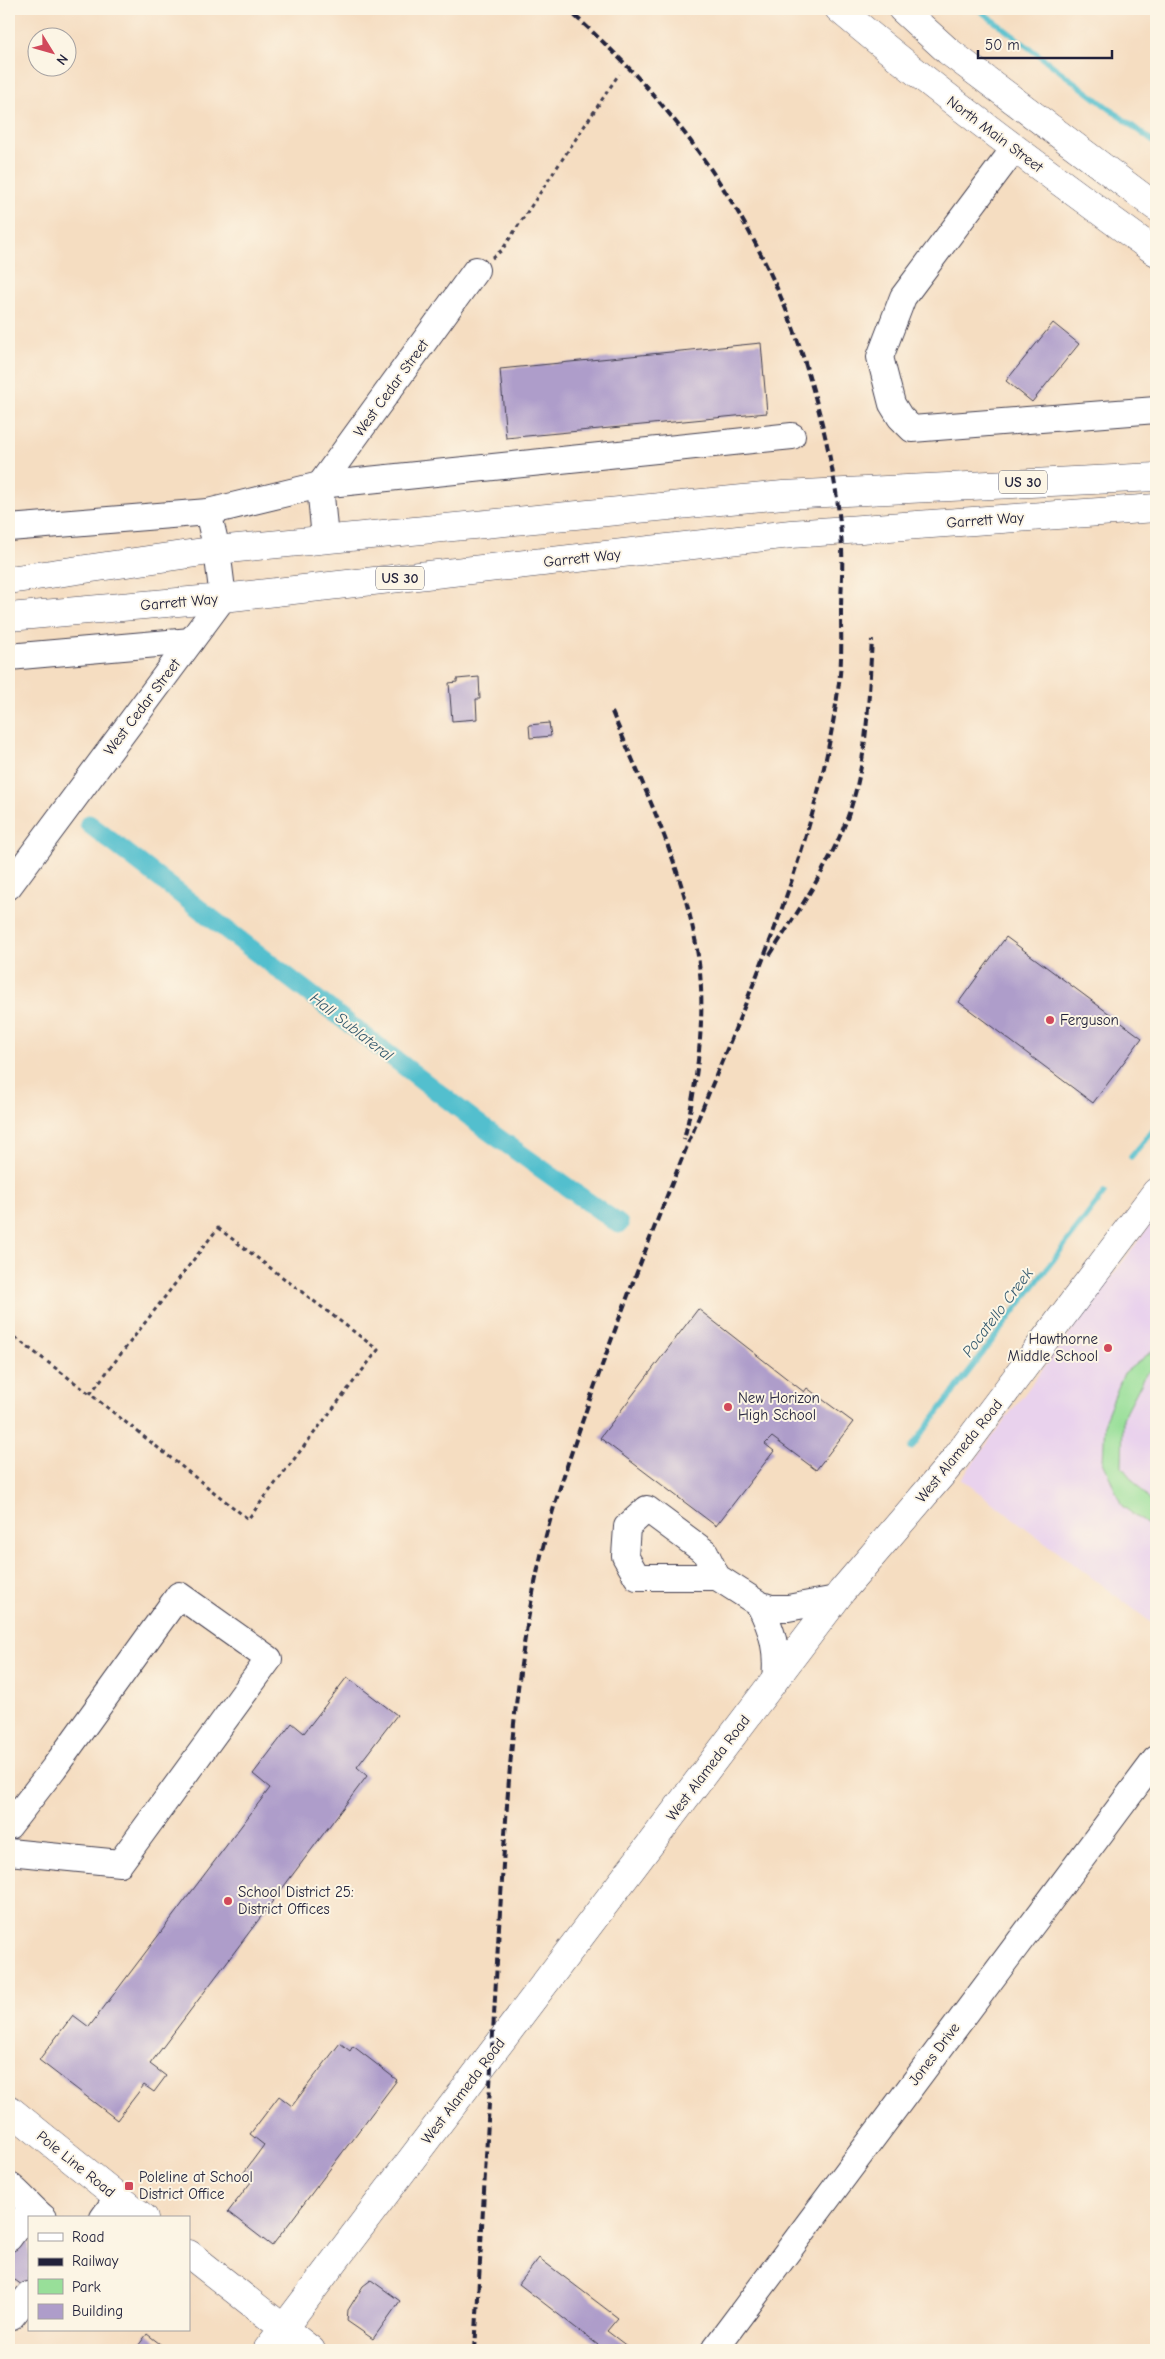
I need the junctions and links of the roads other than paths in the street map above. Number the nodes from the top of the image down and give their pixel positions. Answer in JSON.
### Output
{"nodes":[{"id":1,"x":839,"y":9,"type":"edge"},
{"id":2,"x":902,"y":9,"type":"edge"},
{"id":3,"x":948,"y":51,"type":"junction"},
{"id":4,"x":926,"y":81,"type":"junction"},
{"id":5,"x":1014,"y":149,"type":"junction"},
{"id":6,"x":1156,"y":207,"type":"edge"},
{"id":7,"x":1156,"y":252,"type":"edge"},
{"id":8,"x":476,"y":270,"type":"road end"},
{"id":9,"x":1156,"y":410,"type":"edge"},
{"id":10,"x":792,"y":436,"type":"dead end"},
{"id":11,"x":1156,"y":477,"type":"edge"},
{"id":12,"x":320,"y":485,"type":"junction"},
{"id":13,"x":1156,"y":508,"type":"edge"},
{"id":14,"x":208,"y":512,"type":"junction"},
{"id":15,"x":9,"y":528,"type":"edge"},
{"id":16,"x":325,"y":539,"type":"junction"},
{"id":17,"x":217,"y":550,"type":"junction"},
{"id":18,"x":9,"y":580,"type":"edge"},
{"id":19,"x":223,"y":598,"type":"junction"},
{"id":20,"x":9,"y":617,"type":"edge"},
{"id":21,"x":191,"y":641,"type":"junction"},
{"id":22,"x":9,"y":657,"type":"edge"},
{"id":23,"x":9,"y":886,"type":"edge"},
{"id":24,"x":1156,"y":1192,"type":"edge"},
{"id":25,"x":717,"y":1577,"type":"dead end"},
{"id":26,"x":836,"y":1599,"type":"junction"},
{"id":27,"x":759,"y":1604,"type":"junction"},
{"id":28,"x":775,"y":1680,"type":"junction"},
{"id":29,"x":1156,"y":1759,"type":"edge"},
{"id":30,"x":9,"y":1826,"type":"edge"},
{"id":31,"x":9,"y":1852,"type":"edge"},
{"id":32,"x":9,"y":2110,"type":"edge"},
{"id":33,"x":9,"y":2185,"type":"edge"},
{"id":34,"x":111,"y":2208,"type":"edge"},
{"id":35,"x":38,"y":2213,"type":"edge"},
{"id":36,"x":137,"y":2216,"type":"edge"},
{"id":37,"x":28,"y":2222,"type":"edge"},
{"id":38,"x":9,"y":2238,"type":"edge"},
{"id":39,"x":190,"y":2255,"type":"edge"},
{"id":40,"x":28,"y":2296,"type":"edge"},
{"id":41,"x":9,"y":2314,"type":"edge"},
{"id":42,"x":275,"y":2340,"type":"edge"},
{"id":43,"x":311,"y":2350,"type":"edge"},
{"id":44,"x":714,"y":2350,"type":"edge"}],
"edges":[{"from":1,"to":4,"type":"main road","name":"North Main Street"},
{"from":2,"to":3,"type":"main road"},
{"from":3,"to":4,"type":"main road"},
{"from":3,"to":6,"type":"main road"},
{"from":4,"to":5,"type":"main road","name":"North Main Street"},
{"from":5,"to":7,"type":"main road","name":"North Main Street"},
{"from":5,"to":9,"type":"street"},
{"from":8,"to":12,"type":"street","name":"West Cedar Street"},
{"from":10,"to":12,"type":"street"},
{"from":11,"to":16,"type":"main road","number":"US 30"},
{"from":12,"to":14,"type":"street"},
{"from":12,"to":16,"type":"street"},
{"from":13,"to":19,"type":"main road","name":"Garrett Way","number":"US 30"},
{"from":14,"to":15,"type":"street"},
{"from":14,"to":17,"type":"street"},
{"from":16,"to":17,"type":"main road","number":"US 30"},
{"from":17,"to":18,"type":"main road","number":"US 30"},
{"from":17,"to":19,"type":"street"},
{"from":19,"to":20,"type":"main road","name":"Garrett Way","number":"US 30"},
{"from":19,"to":21,"type":"street","name":"West Cedar Street"},
{"from":21,"to":22,"type":"street"},
{"from":21,"to":23,"type":"street","name":"West Cedar Street"},
{"from":24,"to":26,"type":"main road","name":"West Alameda Road"},
{"from":25,"to":27,"type":"street"},
{"from":26,"to":27,"type":"street"},
{"from":26,"to":28,"type":"main road","name":"West Alameda Road"},
{"from":27,"to":28,"type":"street"},
{"from":28,"to":42,"type":"main road","name":"West Alameda Road"},
{"from":29,"to":44,"type":"street","name":"Jones Drive"},
{"from":30,"to":31,"type":"street"},
{"from":32,"to":34,"type":"main road","name":"Pole Line Road"},
{"from":33,"to":35,"type":"street"},
{"from":34,"to":36,"type":"main road","name":"Pole Line Road"},
{"from":37,"to":38,"type":"street"},
{"from":39,"to":42,"type":"main road"},
{"from":40,"to":41,"type":"street"},
{"from":42,"to":43,"type":"main road"}]}
